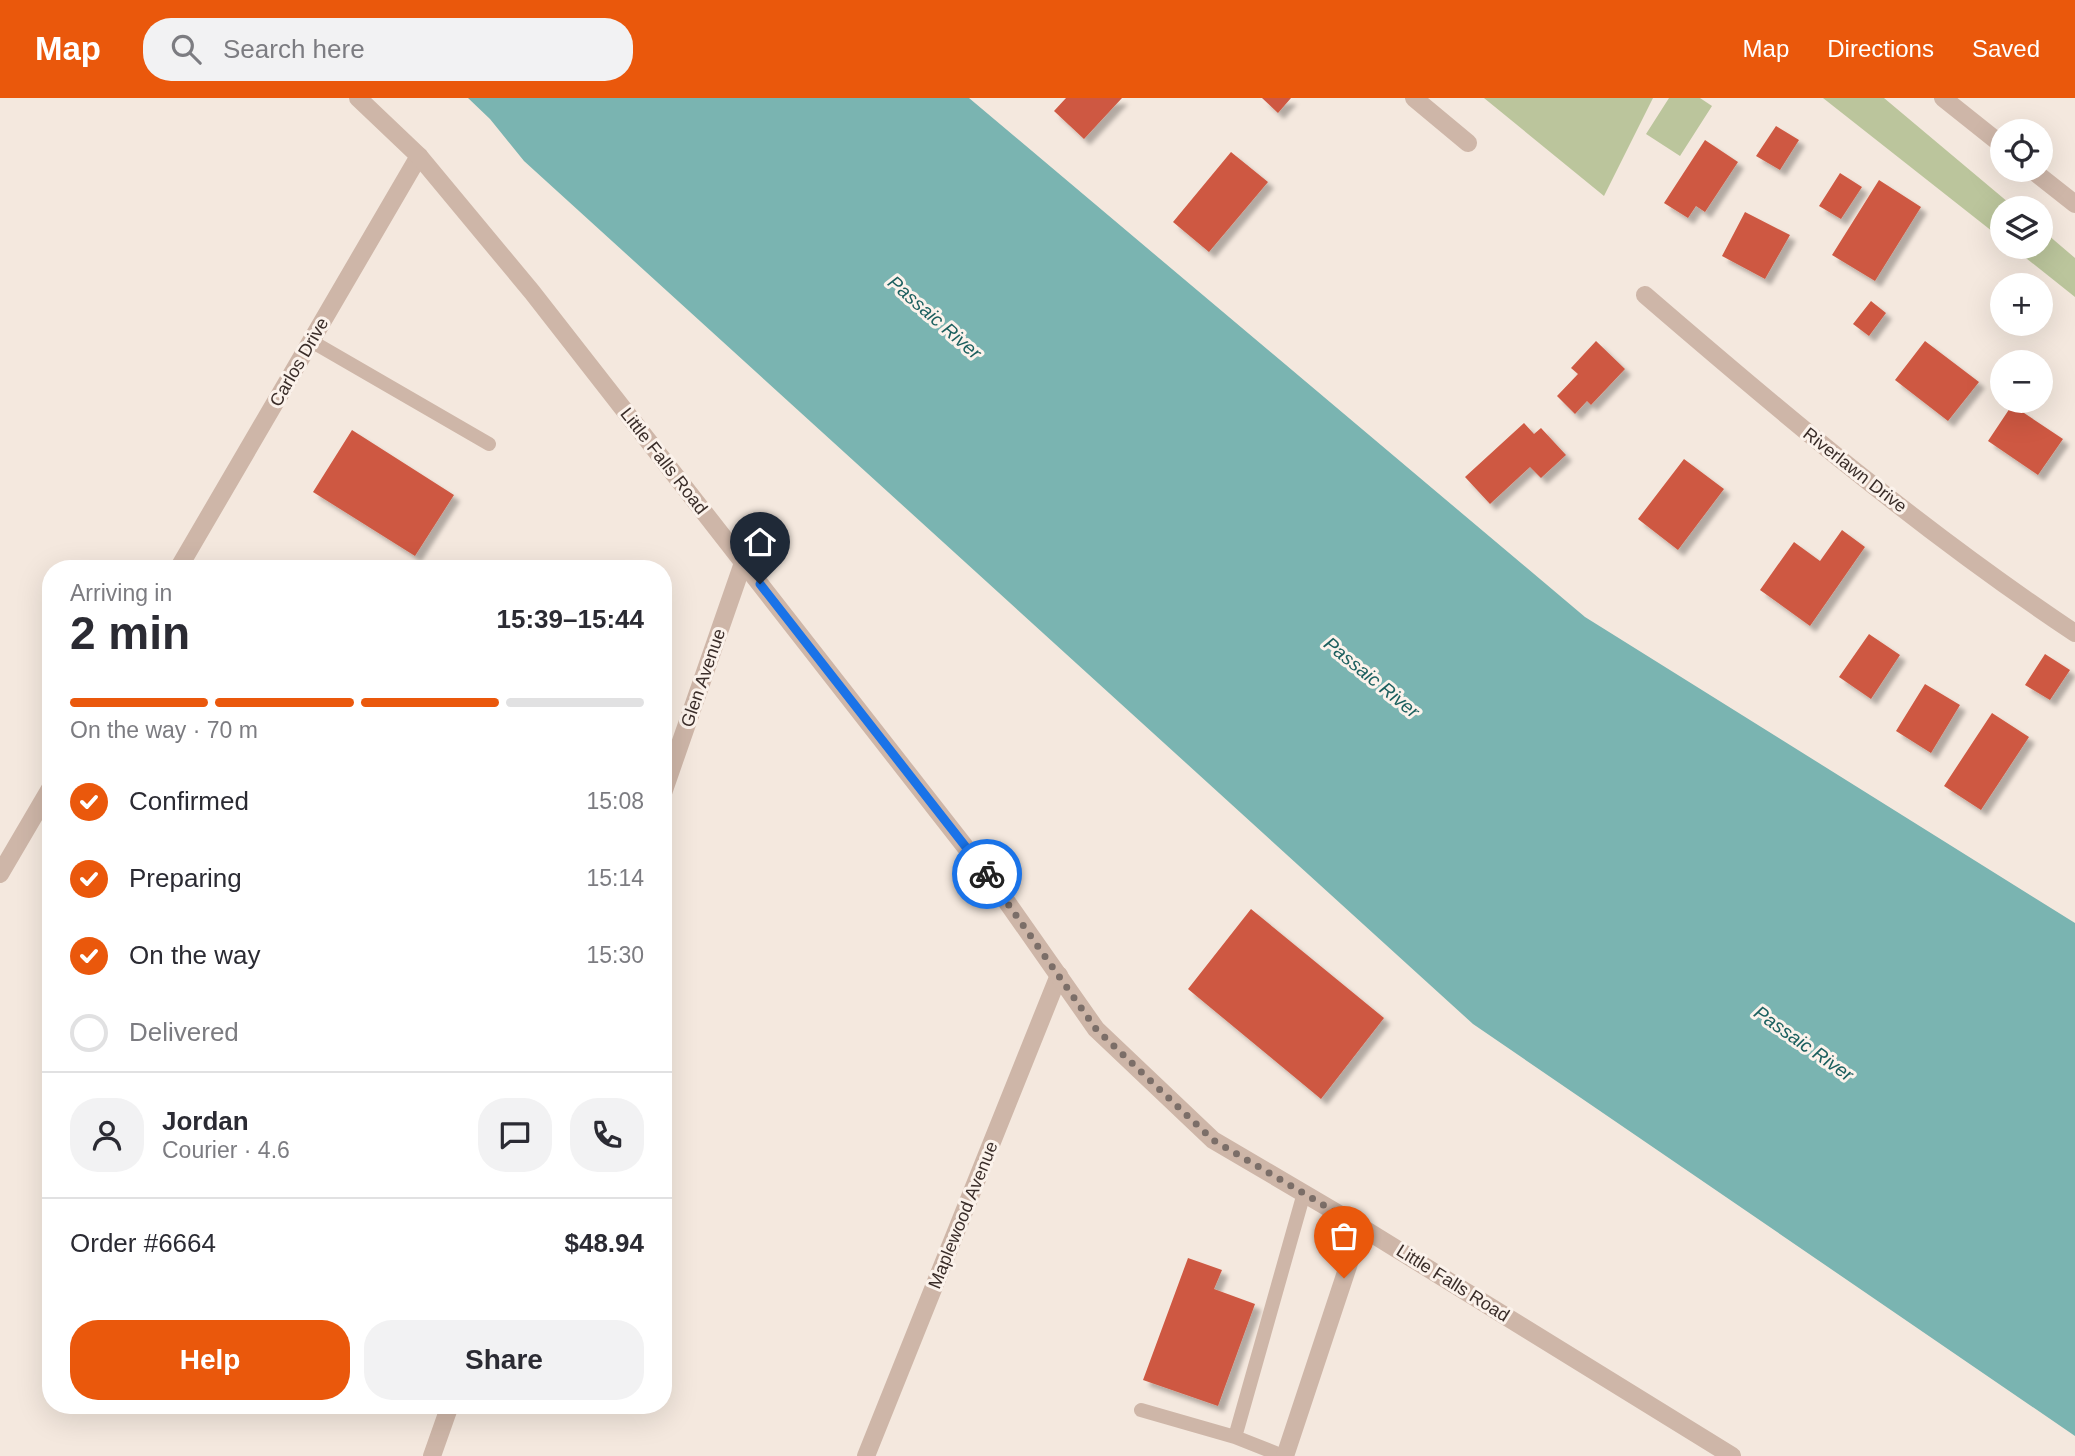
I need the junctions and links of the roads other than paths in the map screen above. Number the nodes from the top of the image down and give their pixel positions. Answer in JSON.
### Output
{"nodes":[{"id":1,"x":358,"y":98,"type":"edge"},
{"id":2,"x":1414,"y":98,"type":"edge"},
{"id":3,"x":1943,"y":98,"type":"edge"},
{"id":4,"x":1990,"y":135,"type":"edge"},
{"id":5,"x":1468,"y":143,"type":"dead end"},
{"id":6,"x":419,"y":156,"type":"junction"},
{"id":7,"x":2047,"y":182,"type":"edge"},
{"id":8,"x":2075,"y":204,"type":"edge"},
{"id":9,"x":1645,"y":295,"type":"dead end"},
{"id":10,"x":311,"y":341,"type":"junction"},
{"id":11,"x":489,"y":444,"type":"dead end"},
{"id":12,"x":183,"y":560,"type":"edge"},
{"id":13,"x":743,"y":562,"type":"junction"},
{"id":14,"x":2075,"y":633,"type":"edge"},
{"id":15,"x":672,"y":767,"type":"edge"},
{"id":16,"x":42,"y":802,"type":"edge"},
{"id":17,"x":0,"y":874,"type":"edge"},
{"id":18,"x":1059,"y":975,"type":"junction"},
{"id":19,"x":1304,"y":1193,"type":"junction"},
{"id":20,"x":1361,"y":1227,"type":"junction"},
{"id":21,"x":1141,"y":1410,"type":"dead end"},
{"id":22,"x":447,"y":1414,"type":"edge"},
{"id":23,"x":1235,"y":1437,"type":"junction"},
{"id":24,"x":1715,"y":1451,"type":"edge"},
{"id":25,"x":432,"y":1456,"type":"edge"},
{"id":26,"x":866,"y":1456,"type":"edge"},
{"id":27,"x":1284,"y":1456,"type":"edge"},
{"id":28,"x":1732,"y":1456,"type":"edge"}],
"edges":[{"from":1,"to":6,"type":"street","name":"Little Falls Road"},
{"from":2,"to":5,"type":"street"},
{"from":3,"to":4,"type":"street"},
{"from":6,"to":10,"type":"street","name":"Carlos Drive"},
{"from":6,"to":13,"type":"street","name":"Little Falls Road"},
{"from":7,"to":8,"type":"street"},
{"from":9,"to":14,"type":"street","name":"Riverlawn Drive"},
{"from":10,"to":11,"type":"lane"},
{"from":10,"to":12,"type":"street","name":"Carlos Drive"},
{"from":13,"to":15,"type":"street","name":"Glen Avenue"},
{"from":13,"to":18,"type":"street","name":"Little Falls Road"},
{"from":16,"to":17,"type":"street"},
{"from":18,"to":19,"type":"street","name":"Little Falls Road"},
{"from":18,"to":26,"type":"street","name":"Maplewood Avenue"},
{"from":19,"to":20,"type":"street","name":"Little Falls Road"},
{"from":19,"to":23,"type":"lane"},
{"from":20,"to":24,"type":"street","name":"Little Falls Road"},
{"from":20,"to":27,"type":"street"},
{"from":21,"to":23,"type":"lane"},
{"from":22,"to":25,"type":"street"},
{"from":23,"to":27,"type":"lane"},
{"from":24,"to":28,"type":"street","name":"Little Falls Road"}]}
